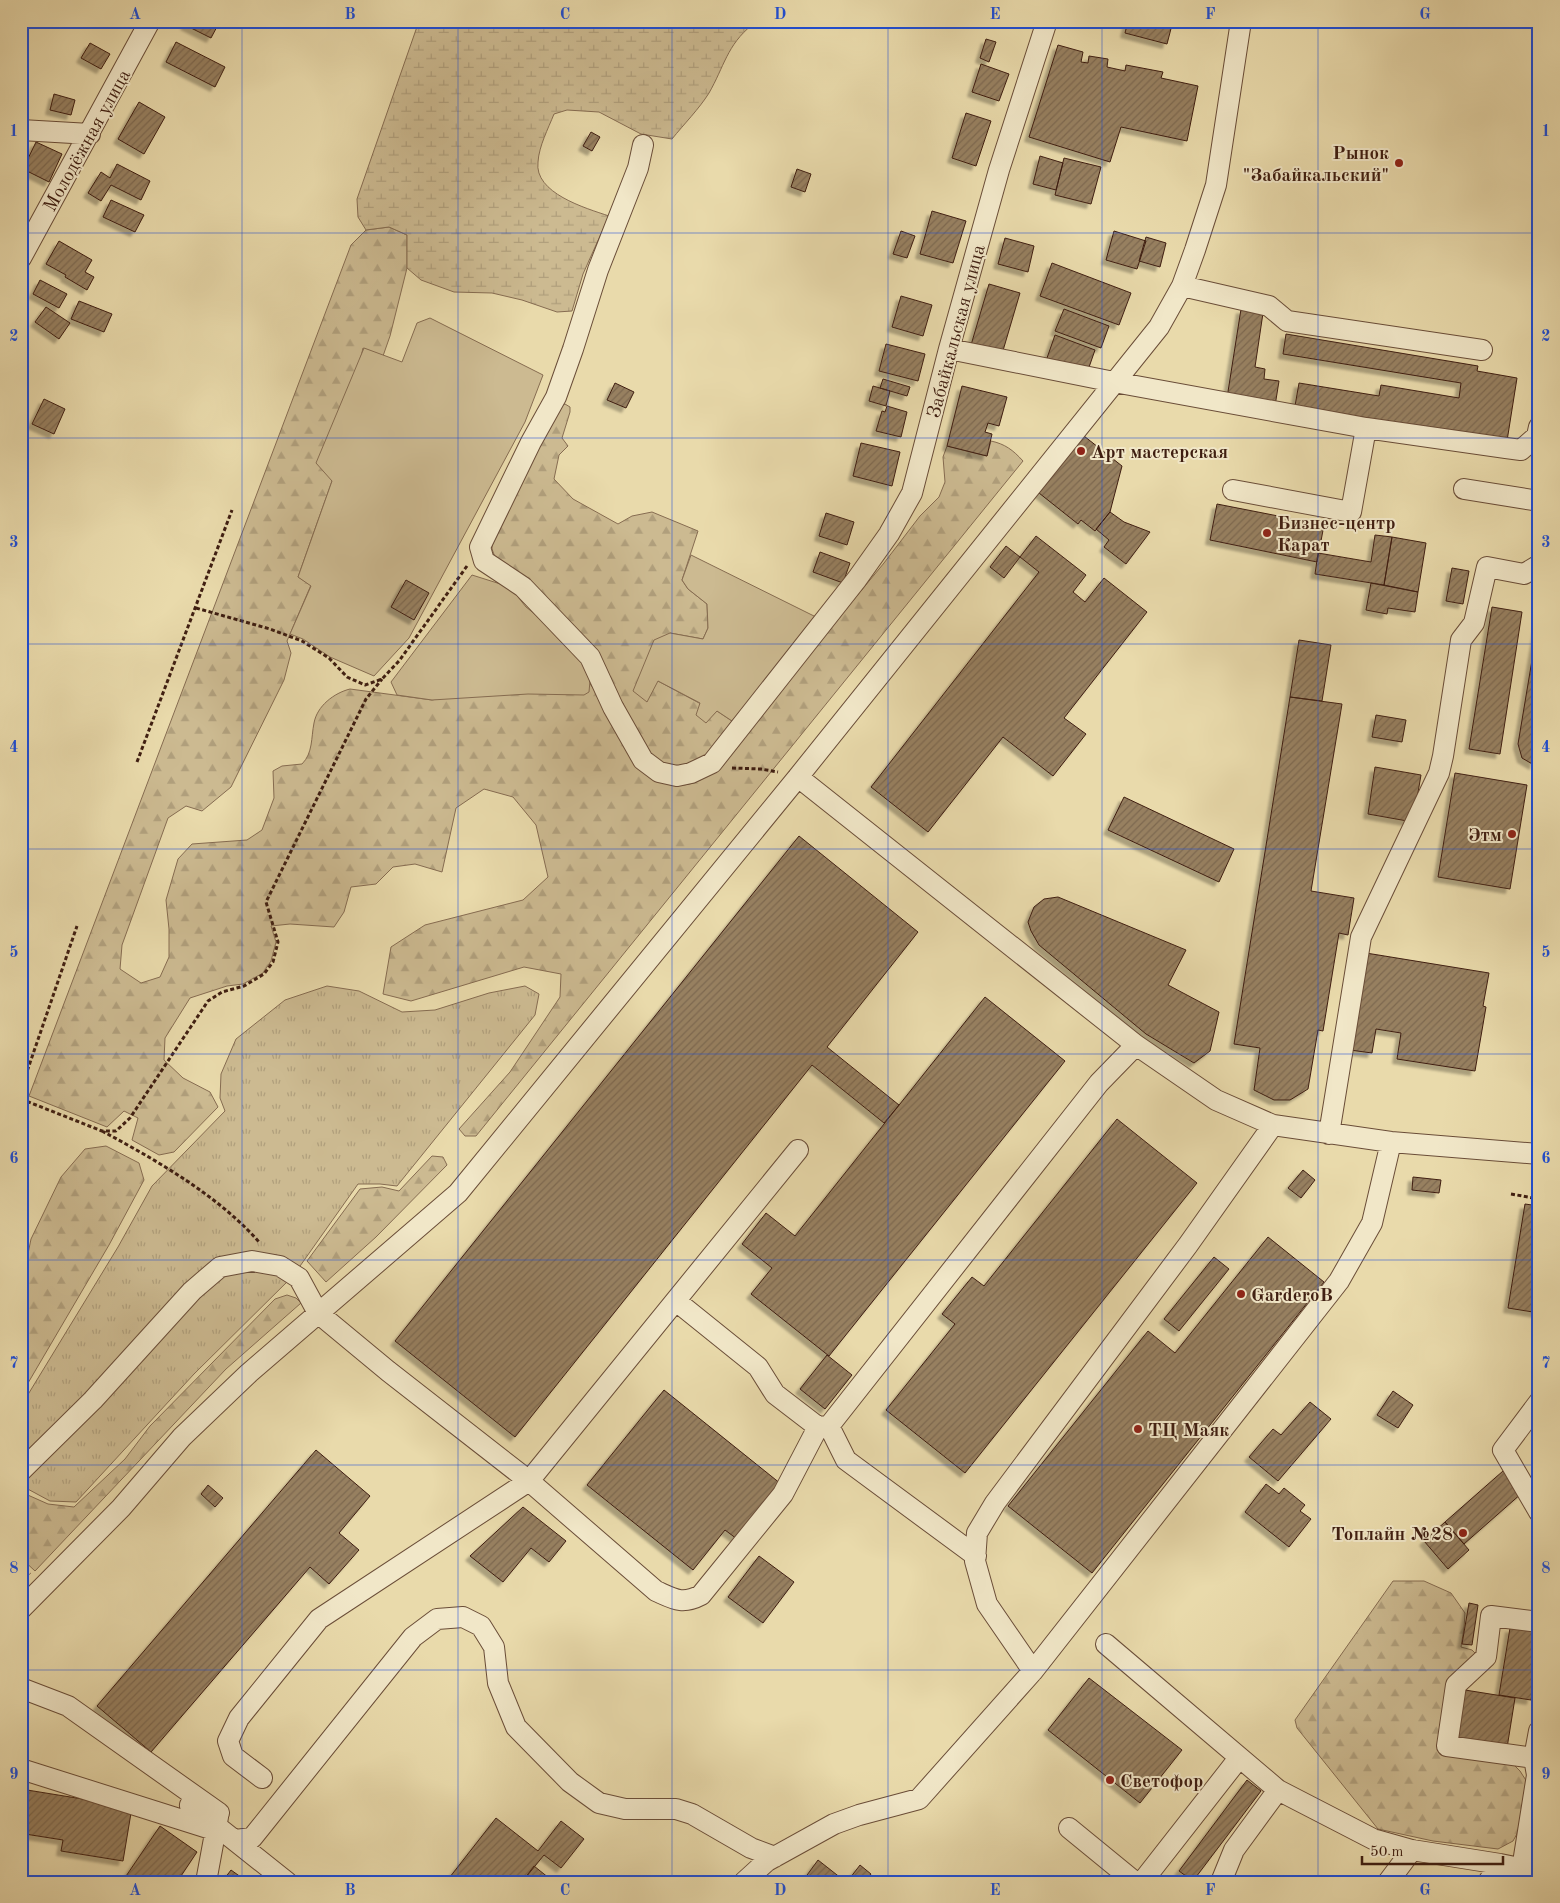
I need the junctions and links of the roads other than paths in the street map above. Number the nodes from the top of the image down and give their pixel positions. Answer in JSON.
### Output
{"nodes":[{"id":1,"x":150,"y":21,"type":"edge"},
{"id":2,"x":1047,"y":21,"type":"edge"},
{"id":3,"x":1241,"y":21,"type":"edge"},
{"id":4,"x":21,"y":130,"type":"edge"},
{"id":5,"x":90,"y":134,"type":"junction"},
{"id":6,"x":643,"y":145,"type":"dead end"},
{"id":7,"x":21,"y":258,"type":"edge"},
{"id":8,"x":1182,"y":286,"type":"junction"},
{"id":9,"x":949,"y":348,"type":"junction"},
{"id":10,"x":1482,"y":350,"type":"dead end"},
{"id":11,"x":1114,"y":382,"type":"junction"},
{"id":12,"x":1539,"y":427,"type":"edge"},
{"id":13,"x":1366,"y":428,"type":"junction"},
{"id":14,"x":1464,"y":489,"type":"dead end"},
{"id":15,"x":1233,"y":490,"type":"dead end"},
{"id":16,"x":1539,"y":500,"type":"edge"},
{"id":17,"x":1539,"y":564,"type":"edge"},
{"id":18,"x":798,"y":777,"type":"junction"},
{"id":19,"x":1136,"y":1046,"type":"junction"},
{"id":20,"x":1273,"y":1126,"type":"junction"},
{"id":21,"x":1329,"y":1134,"type":"junction"},
{"id":22,"x":1391,"y":1142,"type":"junction"},
{"id":23,"x":798,"y":1150,"type":"dead end"},
{"id":24,"x":1539,"y":1154,"type":"edge"},
{"id":25,"x":676,"y":1301,"type":"junction"},
{"id":26,"x":318,"y":1313,"type":"junction"},
{"id":27,"x":1539,"y":1402,"type":"edge"},
{"id":28,"x":824,"y":1426,"type":"junction"},
{"id":29,"x":21,"y":1471,"type":"edge"},
{"id":30,"x":529,"y":1481,"type":"junction"},
{"id":31,"x":1539,"y":1512,"type":"edge"},
{"id":32,"x":976,"y":1556,"type":"junction"},
{"id":33,"x":21,"y":1608,"type":"edge"},
{"id":34,"x":1539,"y":1622,"type":"edge"},
{"id":35,"x":1106,"y":1644,"type":"dead end"},
{"id":36,"x":1033,"y":1671,"type":"junction"},
{"id":37,"x":21,"y":1688,"type":"edge"},
{"id":38,"x":1539,"y":1730,"type":"edge"},
{"id":39,"x":1239,"y":1758,"type":"junction"},
{"id":40,"x":1534,"y":1758,"type":"junction"},
{"id":41,"x":21,"y":1769,"type":"edge"},
{"id":42,"x":262,"y":1778,"type":"dead end"},
{"id":43,"x":1278,"y":1790,"type":"junction"},
{"id":44,"x":217,"y":1821,"type":"junction"},
{"id":45,"x":1069,"y":1828,"type":"dead end"},
{"id":46,"x":235,"y":1840,"type":"junction"},
{"id":47,"x":1412,"y":1850,"type":"junction"},
{"id":48,"x":775,"y":1857,"type":"junction"},
{"id":49,"x":1500,"y":1864,"type":"junction"},
{"id":50,"x":1530,"y":1871,"type":"edge"},
{"id":51,"x":206,"y":1882,"type":"edge"},
{"id":52,"x":287,"y":1882,"type":"edge"},
{"id":53,"x":744,"y":1882,"type":"edge"},
{"id":54,"x":1135,"y":1882,"type":"edge"},
{"id":55,"x":1142,"y":1882,"type":"edge"},
{"id":56,"x":1221,"y":1882,"type":"edge"},
{"id":57,"x":1388,"y":1882,"type":"edge"},
{"id":58,"x":1488,"y":1882,"type":"edge"}],
"edges":[{"from":1,"to":5,"type":"street","name":"Молодёжная улица"},
{"from":2,"to":9,"type":"street","name":"Забайкальская улица"},
{"from":3,"to":8,"type":"street"},
{"from":4,"to":5,"type":"street"},
{"from":5,"to":7,"type":"street","name":"Молодёжная улица"},
{"from":6,"to":9,"type":"street","name":"Забайкальская улица"},
{"from":8,"to":10,"type":"street"},
{"from":8,"to":11,"type":"street"},
{"from":9,"to":11,"type":"street"},
{"from":11,"to":13,"type":"street"},
{"from":11,"to":18,"type":"street"},
{"from":12,"to":13,"type":"street"},
{"from":13,"to":15,"type":"street"},
{"from":14,"to":16,"type":"street"},
{"from":17,"to":21,"type":"street"},
{"from":18,"to":19,"type":"street"},
{"from":18,"to":26,"type":"street"},
{"from":19,"to":20,"type":"street"},
{"from":19,"to":28,"type":"street"},
{"from":20,"to":21,"type":"street"},
{"from":20,"to":32,"type":"street"},
{"from":21,"to":22,"type":"street"},
{"from":22,"to":24,"type":"street"},
{"from":22,"to":36,"type":"street"},
{"from":23,"to":25,"type":"street"},
{"from":25,"to":28,"type":"street"},
{"from":25,"to":30,"type":"street"},
{"from":26,"to":29,"type":"street"},
{"from":26,"to":30,"type":"street"},
{"from":26,"to":33,"type":"street"},
{"from":27,"to":31,"type":"street"},
{"from":28,"to":30,"type":"street"},
{"from":28,"to":32,"type":"street"},
{"from":30,"to":42,"type":"street"},
{"from":32,"to":36,"type":"street"},
{"from":34,"to":40,"type":"street"},
{"from":35,"to":39,"type":"street"},
{"from":36,"to":48,"type":"street"},
{"from":37,"to":44,"type":"street"},
{"from":38,"to":40,"type":"street"},
{"from":39,"to":43,"type":"street"},
{"from":39,"to":55,"type":"street"},
{"from":40,"to":50,"type":"street"},
{"from":41,"to":44,"type":"street"},
{"from":43,"to":47,"type":"street"},
{"from":43,"to":56,"type":"street"},
{"from":44,"to":46,"type":"street"},
{"from":44,"to":51,"type":"street"},
{"from":45,"to":54,"type":"street"},
{"from":46,"to":48,"type":"street"},
{"from":46,"to":52,"type":"street"},
{"from":47,"to":49,"type":"street"},
{"from":47,"to":57,"type":"street"},
{"from":48,"to":53,"type":"street"},
{"from":49,"to":50,"type":"street"},
{"from":49,"to":58,"type":"street"}]}
